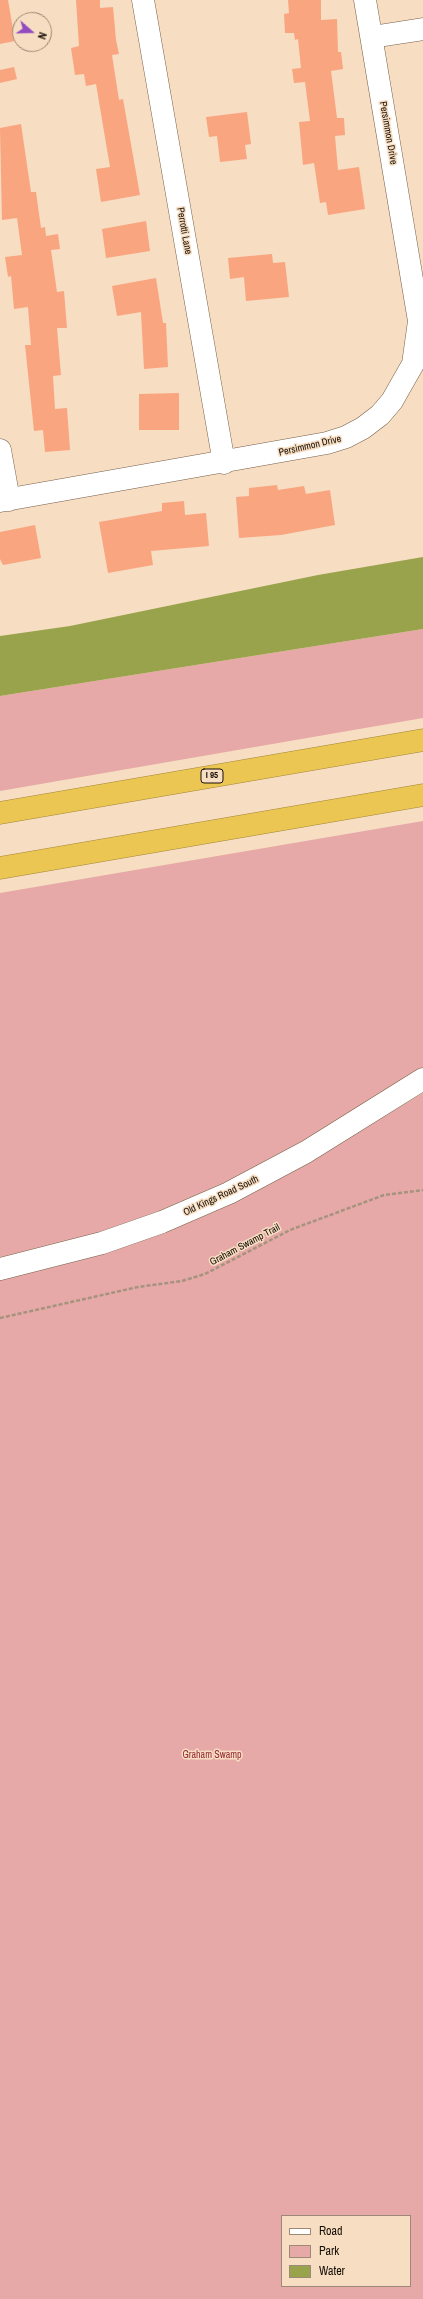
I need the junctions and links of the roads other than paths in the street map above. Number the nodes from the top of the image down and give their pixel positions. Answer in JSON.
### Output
{"nodes":[{"id":1,"x":144,"y":0,"type":"edge"},
{"id":2,"x":365,"y":0,"type":"edge"},
{"id":3,"x":423,"y":29,"type":"edge"},
{"id":4,"x":372,"y":37,"type":"junction"},
{"id":5,"x":418,"y":365,"type":"edge"},
{"id":6,"x":0,"y":450,"type":"edge"},
{"id":7,"x":224,"y":463,"type":"junction"},
{"id":8,"x":4,"y":500,"type":"edge"},
{"id":9,"x":423,"y":740,"type":"edge"},
{"id":10,"x":423,"y":795,"type":"edge"},
{"id":11,"x":0,"y":813,"type":"edge"},
{"id":12,"x":0,"y":868,"type":"edge"},
{"id":13,"x":423,"y":1079,"type":"edge"},
{"id":14,"x":0,"y":1269,"type":"edge"}],
"edges":[{"from":1,"to":7,"type":"street","name":"Perrotti Lane"},
{"from":2,"to":4,"type":"street","name":"Persimmon Drive"},
{"from":3,"to":4,"type":"street"},
{"from":4,"to":5,"type":"street","name":"Persimmon Drive"},
{"from":5,"to":7,"type":"street","name":"Persimmon Drive"},
{"from":6,"to":8,"type":"street"},
{"from":7,"to":8,"type":"street","name":"Persimmon Drive"},
{"from":9,"to":11,"type":"highway","number":"I 95"},
{"from":10,"to":12,"type":"highway"},
{"from":13,"to":14,"type":"street","name":"Old Kings Road South"}]}
